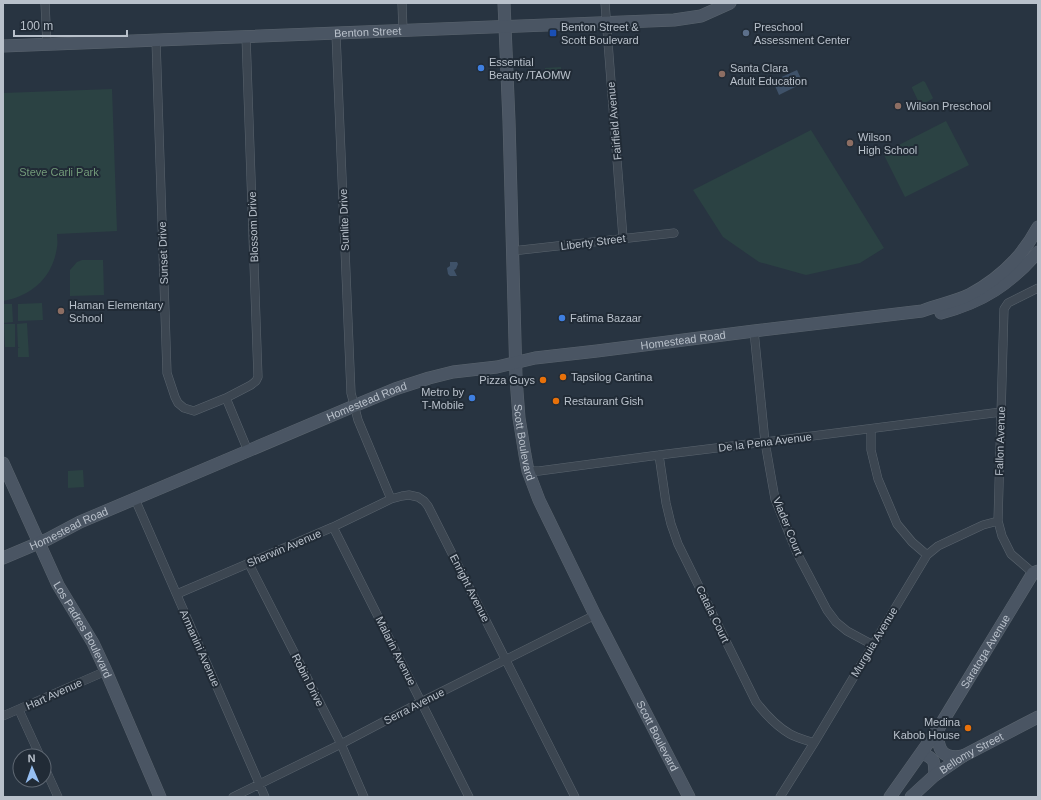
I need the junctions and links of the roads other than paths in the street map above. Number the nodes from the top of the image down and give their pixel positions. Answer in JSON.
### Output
{"nodes":[{"id":1,"x":45,"y":3,"type":"edge"},
{"id":2,"x":402,"y":3,"type":"edge"},
{"id":3,"x":504,"y":3,"type":"edge"},
{"id":4,"x":605,"y":3,"type":"edge"},
{"id":5,"x":730,"y":3,"type":"edge"},
{"id":6,"x":606,"y":22,"type":"junction"},
{"id":7,"x":505,"y":27,"type":"junction"},
{"id":8,"x":403,"y":32,"type":"junction"},
{"id":9,"x":336,"y":34,"type":"junction"},
{"id":10,"x":246,"y":36,"type":"junction"},
{"id":11,"x":156,"y":40,"type":"junction"},
{"id":12,"x":47,"y":45,"type":"junction"},
{"id":13,"x":3,"y":46,"type":"edge"},
{"id":14,"x":1038,"y":227,"type":"edge"},
{"id":15,"x":674,"y":233,"type":"dead end"},
{"id":16,"x":623,"y":238,"type":"junction"},
{"id":17,"x":512,"y":251,"type":"junction"},
{"id":18,"x":1038,"y":252,"type":"edge"},
{"id":19,"x":1038,"y":288,"type":"edge"},
{"id":20,"x":922,"y":311,"type":"junction"},
{"id":21,"x":754,"y":331,"type":"junction"},
{"id":22,"x":515,"y":362,"type":"junction"},
{"id":23,"x":226,"y":398,"type":"junction"},
{"id":24,"x":354,"y":406,"type":"junction"},
{"id":25,"x":1001,"y":412,"type":"junction"},
{"id":26,"x":871,"y":429,"type":"junction"},
{"id":27,"x":765,"y":442,"type":"junction"},
{"id":28,"x":248,"y":451,"type":"junction"},
{"id":29,"x":659,"y":455,"type":"junction"},
{"id":30,"x":3,"y":463,"type":"edge"},
{"id":31,"x":528,"y":471,"type":"junction"},
{"id":32,"x":135,"y":499,"type":"junction"},
{"id":33,"x":391,"y":499,"type":"junction"},
{"id":34,"x":998,"y":521,"type":"junction"},
{"id":35,"x":333,"y":527,"type":"junction"},
{"id":36,"x":38,"y":543,"type":"junction"},
{"id":37,"x":927,"y":555,"type":"junction"},
{"id":38,"x":3,"y":558,"type":"edge"},
{"id":39,"x":249,"y":564,"type":"junction"},
{"id":40,"x":1036,"y":572,"type":"edge"},
{"id":41,"x":176,"y":594,"type":"junction"},
{"id":42,"x":595,"y":615,"type":"junction"},
{"id":43,"x":873,"y":646,"type":"junction"},
{"id":44,"x":506,"y":659,"type":"junction"},
{"id":45,"x":106,"y":671,"type":"junction"},
{"id":46,"x":421,"y":702,"type":"junction"},
{"id":47,"x":19,"y":710,"type":"junction"},
{"id":48,"x":3,"y":716,"type":"edge"},
{"id":49,"x":1038,"y":717,"type":"edge"},
{"id":50,"x":938,"y":729,"type":"junction"},
{"id":51,"x":814,"y":743,"type":"junction"},
{"id":52,"x":341,"y":744,"type":"junction"},
{"id":53,"x":36,"y":748,"type":"edge"},
{"id":54,"x":922,"y":753,"type":"junction"},
{"id":55,"x":963,"y":756,"type":"junction"},
{"id":56,"x":934,"y":775,"type":"junction"},
{"id":57,"x":52,"y":784,"type":"edge"},
{"id":58,"x":259,"y":784,"type":"junction"},
{"id":59,"x":58,"y":797,"type":"edge"},
{"id":60,"x":160,"y":797,"type":"edge"},
{"id":61,"x":233,"y":797,"type":"edge"},
{"id":62,"x":265,"y":797,"type":"edge"},
{"id":63,"x":364,"y":797,"type":"edge"},
{"id":64,"x":469,"y":797,"type":"edge"},
{"id":65,"x":575,"y":797,"type":"edge"},
{"id":66,"x":688,"y":797,"type":"edge"},
{"id":67,"x":780,"y":797,"type":"edge"},
{"id":68,"x":890,"y":797,"type":"edge"},
{"id":69,"x":911,"y":797,"type":"edge"}],
"edges":[{"from":1,"to":12,"type":"street"},
{"from":2,"to":8,"type":"street"},
{"from":3,"to":7,"type":"main road","name":"Scott Boulevard"},
{"from":4,"to":6,"type":"street","name":"Fairfield Avenue"},
{"from":5,"to":6,"type":"main road","name":"Benton Street"},
{"from":6,"to":7,"type":"main road","name":"Benton Street"},
{"from":6,"to":16,"type":"street","name":"Fairfield Avenue"},
{"from":7,"to":8,"type":"main road","name":"Benton Street"},
{"from":7,"to":17,"type":"main road","name":"Scott Boulevard"},
{"from":8,"to":9,"type":"main road","name":"Benton Street"},
{"from":9,"to":10,"type":"main road","name":"Benton Street"},
{"from":9,"to":24,"type":"street","name":"Sunlite Drive"},
{"from":10,"to":11,"type":"main road","name":"Benton Street"},
{"from":10,"to":23,"type":"street","name":"Blossom Drive"},
{"from":11,"to":12,"type":"main road","name":"Benton Street"},
{"from":11,"to":23,"type":"street","name":"Sunset Drive"},
{"from":12,"to":13,"type":"main road","name":"Benton Street"},
{"from":14,"to":20,"type":"main road","name":"Homestead Road"},
{"from":15,"to":16,"type":"street","name":"Liberty Street"},
{"from":16,"to":17,"type":"street","name":"Liberty Street"},
{"from":17,"to":22,"type":"main road","name":"Scott Boulevard"},
{"from":18,"to":20,"type":"main road","name":"Homestead Road"},
{"from":19,"to":25,"type":"street","name":"Fallon Avenue"},
{"from":20,"to":21,"type":"main road","name":"Homestead Road"},
{"from":21,"to":22,"type":"main road","name":"Homestead Road"},
{"from":21,"to":27,"type":"street","name":"Viader Court"},
{"from":22,"to":24,"type":"main road","name":"Homestead Road"},
{"from":22,"to":31,"type":"main road","name":"Scott Boulevard"},
{"from":23,"to":28,"type":"street"},
{"from":24,"to":28,"type":"main road","name":"Homestead Road"},
{"from":24,"to":33,"type":"street"},
{"from":25,"to":26,"type":"street","name":"De la Pena Avenue"},
{"from":25,"to":34,"type":"street","name":"Fallon Avenue"},
{"from":26,"to":27,"type":"street","name":"De la Pena Avenue"},
{"from":26,"to":37,"type":"street"},
{"from":27,"to":29,"type":"street","name":"De la Pena Avenue"},
{"from":27,"to":43,"type":"street","name":"Viader Court"},
{"from":28,"to":32,"type":"main road","name":"Homestead Road"},
{"from":29,"to":31,"type":"street","name":"De la Pena Avenue"},
{"from":29,"to":51,"type":"street","name":"Catala Court"},
{"from":30,"to":36,"type":"main road","name":"Los Padres Boulevard"},
{"from":31,"to":42,"type":"main road","name":"Scott Boulevard"},
{"from":32,"to":36,"type":"main road","name":"Homestead Road"},
{"from":32,"to":41,"type":"street","name":"Armanini Avenue"},
{"from":33,"to":35,"type":"street","name":"Sherwin Avenue"},
{"from":33,"to":44,"type":"street","name":"Enright Avenue"},
{"from":34,"to":37,"type":"street","name":"Murguia Avenue"},
{"from":34,"to":40,"type":"street","name":"Fallon Avenue"},
{"from":35,"to":39,"type":"street","name":"Sherwin Avenue"},
{"from":35,"to":46,"type":"street","name":"Malarin Avenue"},
{"from":36,"to":38,"type":"main road","name":"Homestead Road"},
{"from":36,"to":45,"type":"main road","name":"Los Padres Boulevard"},
{"from":37,"to":43,"type":"street","name":"Murguia Avenue"},
{"from":39,"to":41,"type":"street","name":"Sherwin Avenue"},
{"from":39,"to":52,"type":"street","name":"Robin Drive"},
{"from":40,"to":50,"type":"main road","name":"Saratoga Avenue"},
{"from":41,"to":58,"type":"street","name":"Armanini Avenue"},
{"from":42,"to":44,"type":"street","name":"Serra Avenue"},
{"from":42,"to":66,"type":"main road","name":"Scott Boulevard"},
{"from":43,"to":51,"type":"street","name":"Murguia Avenue"},
{"from":44,"to":46,"type":"street","name":"Serra Avenue"},
{"from":44,"to":65,"type":"street","name":"Enright Avenue"},
{"from":45,"to":47,"type":"street","name":"Hart Avenue"},
{"from":45,"to":60,"type":"main road","name":"Los Padres Boulevard"},
{"from":46,"to":52,"type":"street","name":"Serra Avenue"},
{"from":46,"to":64,"type":"street","name":"Malarin Avenue"},
{"from":47,"to":48,"type":"street","name":"Hart Avenue"},
{"from":47,"to":53,"type":"street"},
{"from":49,"to":55,"type":"main road","name":"Bellomy Street"},
{"from":50,"to":54,"type":"main road","name":"Saratoga Avenue"},
{"from":50,"to":55,"type":"main road"},
{"from":51,"to":67,"type":"street","name":"Murguia Avenue"},
{"from":52,"to":58,"type":"street","name":"Serra Avenue"},
{"from":52,"to":63,"type":"street","name":"Robin Drive"},
{"from":54,"to":56,"type":"main road"},
{"from":54,"to":68,"type":"main road","name":"Saratoga Avenue"},
{"from":55,"to":56,"type":"main road","name":"Bellomy Street"},
{"from":56,"to":69,"type":"main road","name":"Bellomy Street"},
{"from":57,"to":59,"type":"street"},
{"from":58,"to":61,"type":"street","name":"Serra Avenue"},
{"from":58,"to":62,"type":"street","name":"Armanini Avenue"}]}
